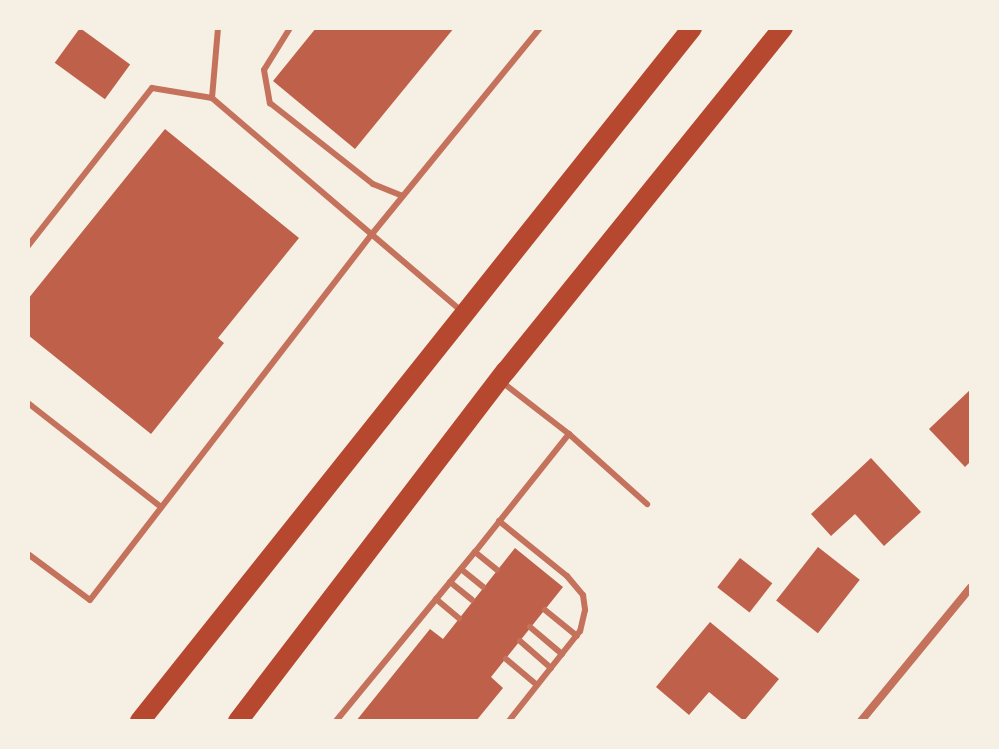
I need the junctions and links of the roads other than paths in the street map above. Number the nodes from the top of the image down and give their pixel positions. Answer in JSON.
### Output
{"nodes":[{"id":1,"x":218,"y":28,"type":"edge"},
{"id":2,"x":290,"y":28,"type":"edge"},
{"id":3,"x":540,"y":28,"type":"edge"},
{"id":4,"x":692,"y":28,"type":"edge"},
{"id":5,"x":783,"y":28,"type":"edge"},
{"id":6,"x":212,"y":98,"type":"junction"},
{"id":7,"x":403,"y":196,"type":"junction"},
{"id":8,"x":372,"y":234,"type":"junction"},
{"id":9,"x":28,"y":246,"type":"edge"},
{"id":10,"x":464,"y":313,"type":"junction"},
{"id":11,"x":499,"y":380,"type":"junction"},
{"id":12,"x":28,"y":403,"type":"edge"},
{"id":13,"x":569,"y":434,"type":"junction"},
{"id":14,"x":647,"y":504,"type":"dead end"},
{"id":15,"x":161,"y":507,"type":"junction"},
{"id":16,"x":499,"y":521,"type":"junction"},
{"id":17,"x":475,"y":552,"type":"junction"},
{"id":18,"x":28,"y":554,"type":"edge"},
{"id":19,"x":461,"y":569,"type":"junction"},
{"id":20,"x":497,"y":570,"type":"dead end"},
{"id":21,"x":450,"y":582,"type":"junction"},
{"id":22,"x":483,"y":587,"type":"dead end"},
{"id":23,"x":971,"y":587,"type":"edge"},
{"id":24,"x":436,"y":599,"type":"junction"},
{"id":25,"x":472,"y":600,"type":"dead end"},
{"id":26,"x":545,"y":610,"type":"dead end"},
{"id":27,"x":459,"y":618,"type":"dead end"},
{"id":28,"x":530,"y":627,"type":"dead end"},
{"id":29,"x":577,"y":636,"type":"junction"},
{"id":30,"x":520,"y":641,"type":"dead end"},
{"id":31,"x":562,"y":654,"type":"junction"},
{"id":32,"x":506,"y":659,"type":"dead end"},
{"id":33,"x":551,"y":668,"type":"junction"},
{"id":34,"x":537,"y":685,"type":"junction"},
{"id":35,"x":140,"y":721,"type":"edge"},
{"id":36,"x":238,"y":721,"type":"edge"},
{"id":37,"x":336,"y":721,"type":"edge"},
{"id":38,"x":509,"y":721,"type":"edge"},
{"id":39,"x":861,"y":721,"type":"edge"}],
"edges":[{"from":1,"to":6,"type":"lane"},
{"from":2,"to":7,"type":"lane"},
{"from":3,"to":7,"type":"lane"},
{"from":4,"to":10,"type":"main road"},
{"from":5,"to":11,"type":"main road"},
{"from":6,"to":8,"type":"lane"},
{"from":6,"to":9,"type":"lane"},
{"from":7,"to":8,"type":"lane"},
{"from":8,"to":10,"type":"lane"},
{"from":8,"to":15,"type":"lane"},
{"from":10,"to":35,"type":"main road"},
{"from":11,"to":13,"type":"lane"},
{"from":11,"to":36,"type":"main road"},
{"from":12,"to":15,"type":"lane"},
{"from":13,"to":14,"type":"lane"},
{"from":13,"to":16,"type":"lane"},
{"from":15,"to":18,"type":"lane"},
{"from":16,"to":17,"type":"lane"},
{"from":16,"to":29,"type":"lane"},
{"from":17,"to":19,"type":"lane"},
{"from":17,"to":20,"type":"lane"},
{"from":19,"to":21,"type":"lane"},
{"from":19,"to":22,"type":"lane"},
{"from":21,"to":24,"type":"lane"},
{"from":21,"to":25,"type":"lane"},
{"from":23,"to":39,"type":"street"},
{"from":24,"to":27,"type":"lane"},
{"from":24,"to":37,"type":"lane"},
{"from":26,"to":29,"type":"lane"},
{"from":28,"to":31,"type":"lane"},
{"from":29,"to":31,"type":"lane"},
{"from":30,"to":33,"type":"lane"},
{"from":31,"to":33,"type":"lane"},
{"from":32,"to":34,"type":"lane"},
{"from":33,"to":34,"type":"lane"},
{"from":34,"to":38,"type":"lane"}]}
